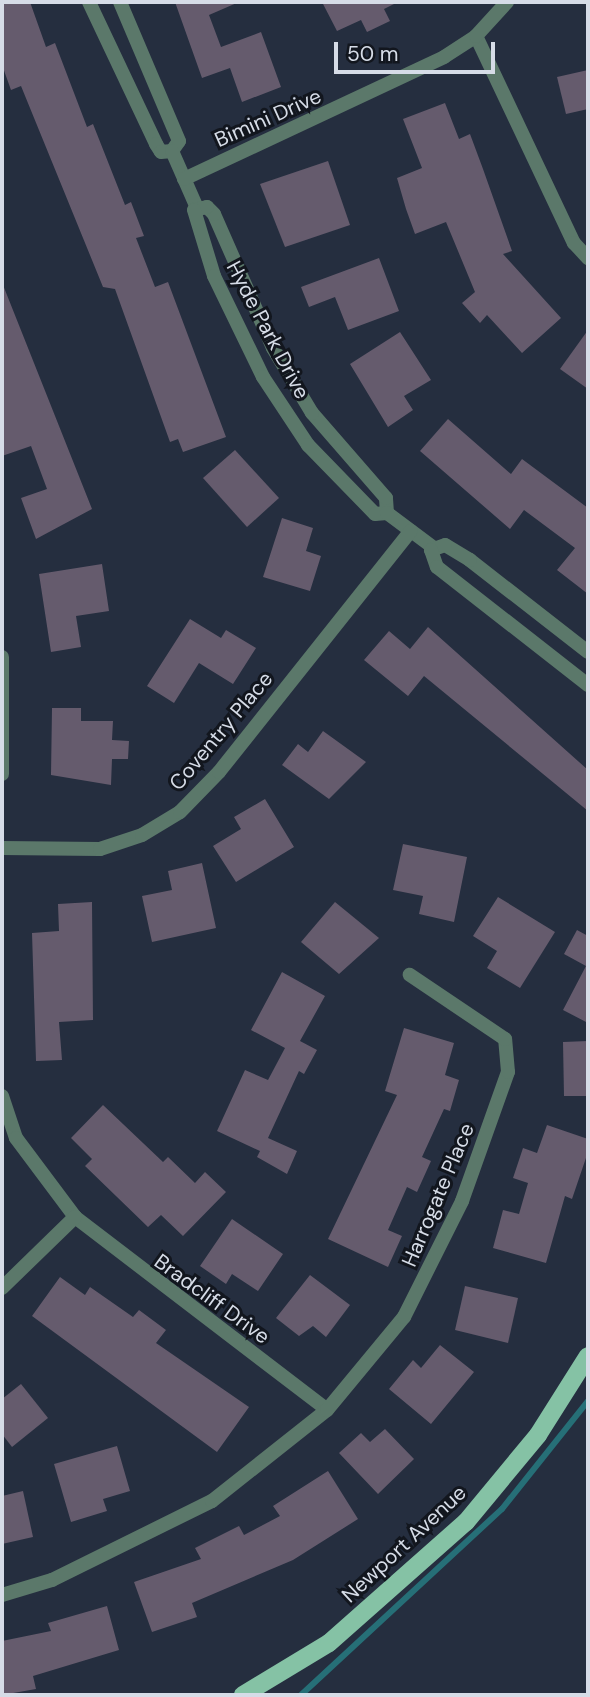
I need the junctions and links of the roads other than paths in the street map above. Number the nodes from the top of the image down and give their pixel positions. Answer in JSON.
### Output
{"nodes":[{"id":1,"x":89,"y":2,"type":"edge"},
{"id":2,"x":120,"y":2,"type":"edge"},
{"id":3,"x":507,"y":2,"type":"edge"},
{"id":4,"x":476,"y":36,"type":"junction"},
{"id":5,"x":172,"y":151,"type":"junction"},
{"id":6,"x":184,"y":179,"type":"junction"},
{"id":7,"x":197,"y":208,"type":"junction"},
{"id":8,"x":588,"y":258,"type":"edge"},
{"id":9,"x":387,"y":513,"type":"junction"},
{"id":10,"x":411,"y":531,"type":"junction"},
{"id":11,"x":434,"y":548,"type":"junction"},
{"id":12,"x":588,"y":652,"type":"edge"},
{"id":13,"x":2,"y":657,"type":"edge"},
{"id":14,"x":588,"y":685,"type":"edge"},
{"id":15,"x":3,"y":691,"type":"edge"},
{"id":16,"x":2,"y":774,"type":"edge"},
{"id":17,"x":2,"y":848,"type":"edge"},
{"id":18,"x":410,"y":975,"type":"dead end"},
{"id":19,"x":2,"y":1096,"type":"edge"},
{"id":20,"x":75,"y":1217,"type":"junction"},
{"id":21,"x":2,"y":1288,"type":"edge"},
{"id":22,"x":588,"y":1356,"type":"edge"},
{"id":23,"x":327,"y":1410,"type":"junction"},
{"id":24,"x":2,"y":1595,"type":"edge"},
{"id":25,"x":243,"y":1695,"type":"edge"}],
"edges":[{"from":1,"to":5,"type":"street","name":"Hyde Park Drive"},
{"from":2,"to":5,"type":"street","name":"Hyde Park Drive"},
{"from":3,"to":4,"type":"street","name":"Bimini Drive"},
{"from":4,"to":6,"type":"street","name":"Bimini Drive"},
{"from":4,"to":8,"type":"street"},
{"from":5,"to":6,"type":"street","name":"Hyde Park Drive"},
{"from":6,"to":7,"type":"street","name":"Hyde Park Drive"},
{"from":7,"to":9,"type":"street","name":"Hyde Park Drive"},
{"from":7,"to":9,"type":"street","name":"Hyde Park Drive"},
{"from":9,"to":10,"type":"street","name":"Hyde Park Drive"},
{"from":10,"to":11,"type":"street","name":"Hyde Park Drive"},
{"from":10,"to":17,"type":"street","name":"Coventry Place"},
{"from":11,"to":12,"type":"street","name":"Hyde Park Drive"},
{"from":11,"to":14,"type":"street","name":"Hyde Park Drive"},
{"from":13,"to":15,"type":"street"},
{"from":15,"to":16,"type":"street"},
{"from":18,"to":23,"type":"street","name":"Harrogate Place"},
{"from":19,"to":20,"type":"street","name":"Bradcliff Drive"},
{"from":20,"to":21,"type":"street"},
{"from":20,"to":23,"type":"street","name":"Bradcliff Drive"},
{"from":22,"to":25,"type":"main road","name":"Newport Avenue"},
{"from":23,"to":24,"type":"street","name":"Harrogate Place"}]}
